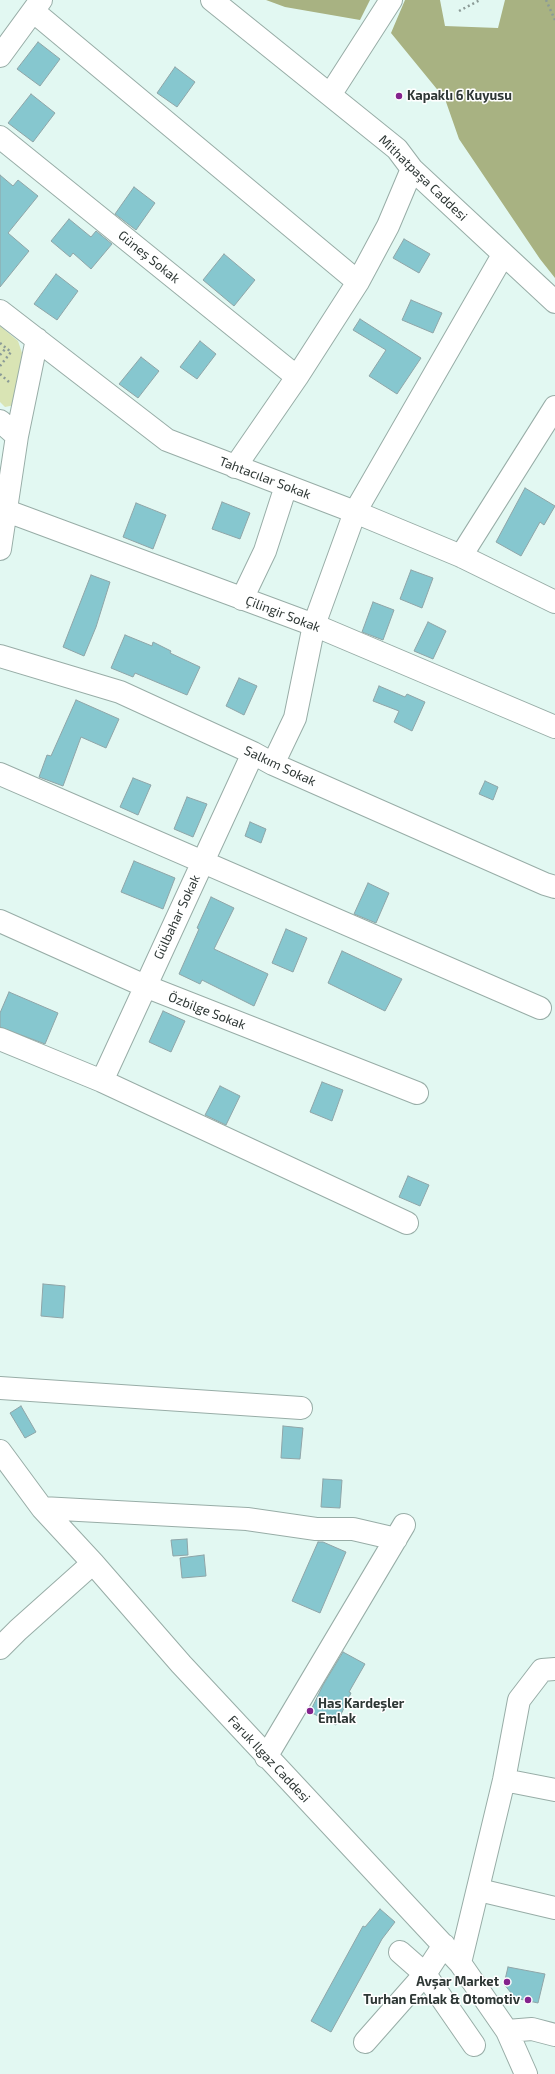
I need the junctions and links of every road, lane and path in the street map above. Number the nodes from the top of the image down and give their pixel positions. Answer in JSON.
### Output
{"nodes":[{"id":1,"x":212,"y":0,"type":"edge"},
{"id":2,"x":391,"y":0,"type":"edge"},
{"id":3,"x":480,"y":0,"type":"edge"},
{"id":4,"x":546,"y":0,"type":"edge"},
{"id":5,"x":37,"y":5,"type":"edge"},
{"id":6,"x":459,"y":11,"type":"dead end"},
{"id":7,"x":555,"y":20,"type":"edge"},
{"id":8,"x":0,"y":56,"type":"edge"},
{"id":9,"x":330,"y":95,"type":"junction"},
{"id":10,"x":0,"y":137,"type":"edge"},
{"id":11,"x":412,"y":169,"type":"junction"},
{"id":12,"x":503,"y":255,"type":"junction"},
{"id":13,"x":358,"y":282,"type":"junction"},
{"id":14,"x":555,"y":302,"type":"edge"},
{"id":15,"x":0,"y":311,"type":"edge"},
{"id":16,"x":37,"y":339,"type":"junction"},
{"id":17,"x":0,"y":343,"type":"edge"},
{"id":18,"x":6,"y":348,"type":"junction"},
{"id":19,"x":0,"y":355,"type":"edge"},
{"id":20,"x":0,"y":366,"type":"edge"},
{"id":21,"x":297,"y":378,"type":"junction"},
{"id":22,"x":555,"y":407,"type":"edge"},
{"id":23,"x":0,"y":421,"type":"edge"},
{"id":24,"x":17,"y":436,"type":"junction"},
{"id":25,"x":235,"y":467,"type":"junction"},
{"id":26,"x":286,"y":486,"type":"junction"},
{"id":27,"x":7,"y":511,"type":"junction"},
{"id":28,"x":355,"y":512,"type":"junction"},
{"id":29,"x":0,"y":549,"type":"edge"},
{"id":30,"x":461,"y":556,"type":"junction"},
{"id":31,"x":242,"y":599,"type":"junction"},
{"id":32,"x":555,"y":602,"type":"edge"},
{"id":33,"x":314,"y":625,"type":"junction"},
{"id":34,"x":0,"y":656,"type":"edge"},
{"id":35,"x":555,"y":727,"type":"edge"},
{"id":36,"x":253,"y":753,"type":"junction"},
{"id":37,"x":273,"y":764,"type":"junction"},
{"id":38,"x":0,"y":774,"type":"edge"},
{"id":39,"x":202,"y":861,"type":"junction"},
{"id":40,"x":555,"y":886,"type":"edge"},
{"id":41,"x":0,"y":920,"type":"edge"},
{"id":42,"x":145,"y":986,"type":"junction"},
{"id":43,"x":540,"y":1008,"type":"dead end"},
{"id":44,"x":0,"y":1039,"type":"edge"},
{"id":45,"x":102,"y":1081,"type":"junction"},
{"id":46,"x":417,"y":1093,"type":"dead end"},
{"id":47,"x":407,"y":1223,"type":"dead end"},
{"id":48,"x":0,"y":1388,"type":"edge"},
{"id":49,"x":300,"y":1408,"type":"dead end"},
{"id":50,"x":0,"y":1451,"type":"edge"},
{"id":51,"x":42,"y":1508,"type":"junction"},
{"id":52,"x":94,"y":1563,"type":"junction"},
{"id":53,"x":0,"y":1648,"type":"edge"},
{"id":54,"x":555,"y":1668,"type":"edge"},
{"id":55,"x":266,"y":1756,"type":"junction"},
{"id":56,"x":504,"y":1780,"type":"junction"},
{"id":57,"x":555,"y":1790,"type":"edge"},
{"id":58,"x":479,"y":1890,"type":"junction"},
{"id":59,"x":555,"y":1908,"type":"edge"},
{"id":60,"x":444,"y":1945,"type":"junction"},
{"id":61,"x":400,"y":1952,"type":"dead end"},
{"id":62,"x":460,"y":1964,"type":"junction"},
{"id":63,"x":425,"y":1974,"type":"junction"},
{"id":64,"x":507,"y":2031,"type":"junction"},
{"id":65,"x":555,"y":2035,"type":"edge"},
{"id":66,"x":365,"y":2042,"type":"dead end"},
{"id":67,"x":474,"y":2045,"type":"dead end"},
{"id":68,"x":526,"y":2074,"type":"edge"}],
"edges":[{"from":1,"to":9,"type":"street","name":"Mithatpaşa Caddesi"},
{"from":2,"to":9,"type":"street"},
{"from":3,"to":6,"type":"path"},
{"from":4,"to":7,"type":"path"},
{"from":5,"to":8,"type":"street"},
{"from":5,"to":13,"type":"street"},
{"from":9,"to":11,"type":"street","name":"Mithatpaşa Caddesi"},
{"from":10,"to":21,"type":"street","name":"Güneş Sokak"},
{"from":11,"to":12,"type":"street","name":"Mithatpaşa Caddesi"},
{"from":11,"to":13,"type":"street"},
{"from":12,"to":14,"type":"street","name":"Mithatpaşa Caddesi"},
{"from":12,"to":28,"type":"street"},
{"from":13,"to":21,"type":"street"},
{"from":15,"to":16,"type":"street","name":"Tahtacılar Sokak"},
{"from":16,"to":24,"type":"street"},
{"from":16,"to":25,"type":"street","name":"Tahtacılar Sokak"},
{"from":17,"to":18,"type":"path"},
{"from":18,"to":19,"type":"path"},
{"from":18,"to":20,"type":"path"},
{"from":21,"to":25,"type":"street"},
{"from":22,"to":30,"type":"street"},
{"from":23,"to":24,"type":"street"},
{"from":24,"to":27,"type":"street"},
{"from":25,"to":26,"type":"street","name":"Tahtacılar Sokak"},
{"from":26,"to":28,"type":"street","name":"Tahtacılar Sokak"},
{"from":26,"to":31,"type":"street"},
{"from":27,"to":29,"type":"street"},
{"from":27,"to":31,"type":"street","name":"Çilingir Sokak"},
{"from":28,"to":30,"type":"street","name":"Tahtacılar Sokak"},
{"from":28,"to":33,"type":"street"},
{"from":30,"to":32,"type":"street","name":"Tahtacılar Sokak"},
{"from":31,"to":33,"type":"street","name":"Çilingir Sokak"},
{"from":33,"to":35,"type":"street","name":"Çilingir Sokak"},
{"from":33,"to":37,"type":"street"},
{"from":34,"to":36,"type":"street","name":"Salkım Sokak"},
{"from":36,"to":37,"type":"street","name":"Salkım Sokak"},
{"from":36,"to":39,"type":"street","name":"Gülbahar Sokak"},
{"from":37,"to":40,"type":"street","name":"Salkım Sokak"},
{"from":38,"to":39,"type":"street"},
{"from":39,"to":42,"type":"street","name":"Gülbahar Sokak"},
{"from":39,"to":43,"type":"street"},
{"from":41,"to":42,"type":"street","name":"Özbilge Sokak"},
{"from":42,"to":45,"type":"street","name":"Gülbahar Sokak"},
{"from":42,"to":46,"type":"street","name":"Özbilge Sokak"},
{"from":44,"to":45,"type":"street"},
{"from":45,"to":47,"type":"street"},
{"from":48,"to":49,"type":"street"},
{"from":50,"to":51,"type":"street","name":"Faruk Ilgaz Caddesi"},
{"from":51,"to":52,"type":"street","name":"Faruk Ilgaz Caddesi"},
{"from":51,"to":55,"type":"street"},
{"from":52,"to":53,"type":"street"},
{"from":52,"to":55,"type":"street","name":"Faruk Ilgaz Caddesi"},
{"from":54,"to":56,"type":"street"},
{"from":55,"to":60,"type":"street","name":"Faruk Ilgaz Caddesi"},
{"from":56,"to":57,"type":"street"},
{"from":56,"to":58,"type":"street"},
{"from":58,"to":59,"type":"street"},
{"from":58,"to":62,"type":"street"},
{"from":60,"to":62,"type":"street","name":"Faruk Ilgaz Caddesi"},
{"from":60,"to":63,"type":"street"},
{"from":61,"to":63,"type":"street"},
{"from":62,"to":64,"type":"street","name":"Faruk Ilgaz Caddesi"},
{"from":63,"to":66,"type":"street"},
{"from":63,"to":67,"type":"street"},
{"from":64,"to":65,"type":"street"},
{"from":64,"to":68,"type":"street","name":"Faruk Ilgaz Caddesi"}]}
